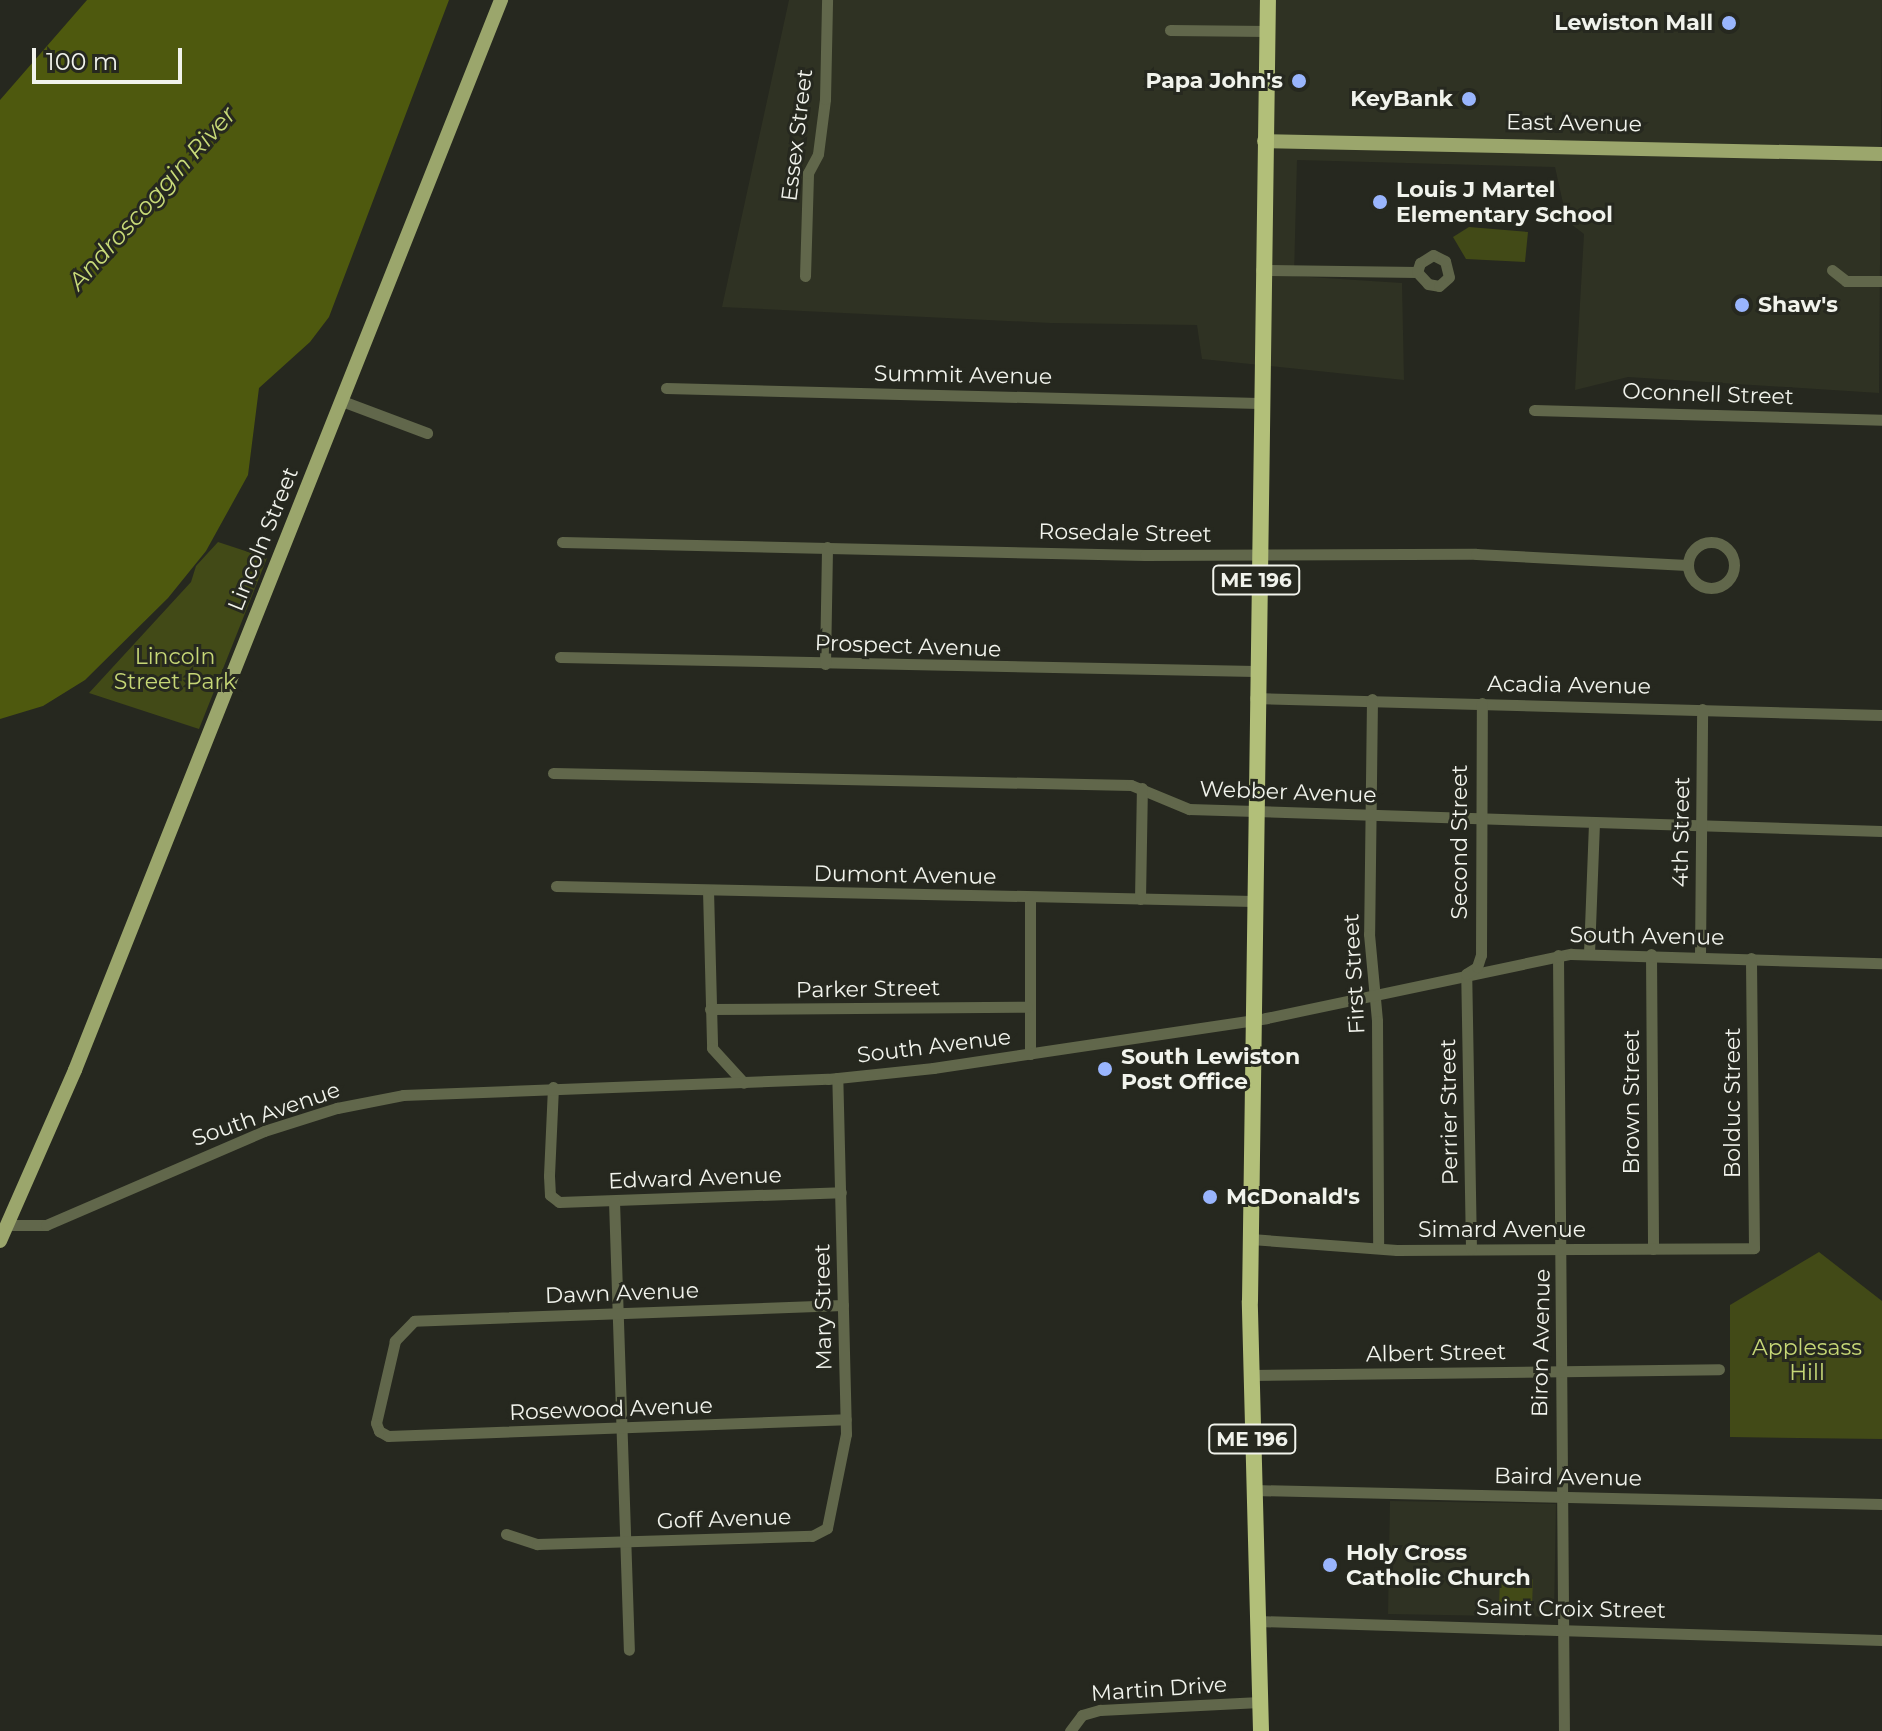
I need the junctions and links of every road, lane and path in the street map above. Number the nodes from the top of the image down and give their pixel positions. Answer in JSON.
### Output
{"nodes":[{"id":1,"x":501,"y":0,"type":"edge"},
{"id":2,"x":827,"y":0,"type":"edge"},
{"id":3,"x":1268,"y":0,"type":"edge"},
{"id":4,"x":1170,"y":30,"type":"dead end"},
{"id":5,"x":1267,"y":31,"type":"junction"},
{"id":6,"x":1264,"y":141,"type":"junction"},
{"id":7,"x":1882,"y":154,"type":"edge"},
{"id":8,"x":1261,"y":270,"type":"junction"},
{"id":9,"x":1832,"y":270,"type":"dead end"},
{"id":10,"x":1417,"y":272,"type":"dead end"},
{"id":11,"x":805,"y":276,"type":"dead end"},
{"id":12,"x":1882,"y":281,"type":"edge"},
{"id":13,"x":666,"y":388,"type":"dead end"},
{"id":14,"x":342,"y":401,"type":"junction"},
{"id":15,"x":1259,"y":403,"type":"junction"},
{"id":16,"x":1534,"y":410,"type":"dead end"},
{"id":17,"x":1882,"y":420,"type":"edge"},
{"id":18,"x":427,"y":433,"type":"dead end"},
{"id":19,"x":562,"y":542,"type":"dead end"},
{"id":20,"x":827,"y":547,"type":"junction"},
{"id":21,"x":1257,"y":552,"type":"junction"},
{"id":22,"x":1687,"y":565,"type":"junction"},
{"id":23,"x":560,"y":657,"type":"dead end"},
{"id":24,"x":825,"y":664,"type":"junction"},
{"id":25,"x":1255,"y":671,"type":"junction"},
{"id":26,"x":1255,"y":698,"type":"junction"},
{"id":27,"x":1372,"y":699,"type":"junction"},
{"id":28,"x":1482,"y":703,"type":"junction"},
{"id":29,"x":1702,"y":709,"type":"junction"},
{"id":30,"x":1882,"y":715,"type":"edge"},
{"id":31,"x":553,"y":773,"type":"dead end"},
{"id":32,"x":1142,"y":788,"type":"junction"},
{"id":33,"x":1254,"y":812,"type":"junction"},
{"id":34,"x":1370,"y":815,"type":"junction"},
{"id":35,"x":1481,"y":818,"type":"junction"},
{"id":36,"x":1594,"y":822,"type":"junction"},
{"id":37,"x":1701,"y":825,"type":"junction"},
{"id":38,"x":1882,"y":831,"type":"edge"},
{"id":39,"x":556,"y":886,"type":"dead end"},
{"id":40,"x":708,"y":890,"type":"junction"},
{"id":41,"x":1030,"y":897,"type":"junction"},
{"id":42,"x":1140,"y":899,"type":"junction"},
{"id":43,"x":1253,"y":901,"type":"junction"},
{"id":44,"x":1589,"y":953,"type":"junction"},
{"id":45,"x":1651,"y":954,"type":"junction"},
{"id":46,"x":1558,"y":955,"type":"junction"},
{"id":47,"x":1700,"y":956,"type":"junction"},
{"id":48,"x":1751,"y":958,"type":"junction"},
{"id":49,"x":1882,"y":963,"type":"edge"},
{"id":50,"x":1466,"y":974,"type":"junction"},
{"id":51,"x":1373,"y":994,"type":"junction"},
{"id":52,"x":1027,"y":1007,"type":"junction"},
{"id":53,"x":710,"y":1009,"type":"junction"},
{"id":54,"x":1254,"y":1019,"type":"junction"},
{"id":55,"x":1030,"y":1054,"type":"junction"},
{"id":56,"x":837,"y":1078,"type":"junction"},
{"id":57,"x":744,"y":1083,"type":"junction"},
{"id":58,"x":553,"y":1087,"type":"junction"},
{"id":59,"x":841,"y":1192,"type":"junction"},
{"id":60,"x":614,"y":1201,"type":"junction"},
{"id":61,"x":8,"y":1225,"type":"junction"},
{"id":62,"x":1251,"y":1239,"type":"junction"},
{"id":63,"x":0,"y":1241,"type":"edge"},
{"id":64,"x":1378,"y":1247,"type":"junction"},
{"id":65,"x":1754,"y":1248,"type":"joint"},
{"id":66,"x":1471,"y":1249,"type":"junction"},
{"id":67,"x":1653,"y":1249,"type":"junction"},
{"id":68,"x":1563,"y":1250,"type":"junction"},
{"id":69,"x":843,"y":1305,"type":"junction"},
{"id":70,"x":616,"y":1312,"type":"junction"},
{"id":71,"x":1719,"y":1369,"type":"dead end"},
{"id":72,"x":1560,"y":1371,"type":"junction"},
{"id":73,"x":1250,"y":1375,"type":"junction"},
{"id":74,"x":846,"y":1419,"type":"junction"},
{"id":75,"x":621,"y":1429,"type":"junction"},
{"id":76,"x":379,"y":1431,"type":"joint"},
{"id":77,"x":1254,"y":1490,"type":"junction"},
{"id":78,"x":1560,"y":1496,"type":"junction"},
{"id":79,"x":1882,"y":1504,"type":"edge"},
{"id":80,"x":824,"y":1531,"type":"joint"},
{"id":81,"x":506,"y":1534,"type":"dead end"},
{"id":82,"x":624,"y":1542,"type":"junction"},
{"id":83,"x":1258,"y":1621,"type":"junction"},
{"id":84,"x":1562,"y":1628,"type":"junction"},
{"id":85,"x":1882,"y":1640,"type":"edge"},
{"id":86,"x":629,"y":1650,"type":"dead end"},
{"id":87,"x":1260,"y":1702,"type":"junction"},
{"id":88,"x":1070,"y":1731,"type":"edge"},
{"id":89,"x":1261,"y":1731,"type":"edge"},
{"id":90,"x":1564,"y":1731,"type":"edge"}],
"edges":[{"from":1,"to":14,"type":"main road","name":"Lincoln Street"},
{"from":2,"to":11,"type":"street","name":"Essex Street"},
{"from":3,"to":5,"type":"highway","number":"ME 196"},
{"from":4,"to":5,"type":"street"},
{"from":5,"to":6,"type":"highway","number":"ME 196"},
{"from":6,"to":7,"type":"main road","name":"East Avenue"},
{"from":6,"to":8,"type":"highway","number":"ME 196"},
{"from":8,"to":10,"type":"street"},
{"from":8,"to":15,"type":"highway","number":"ME 196"},
{"from":9,"to":12,"type":"street"},
{"from":13,"to":15,"type":"street","name":"Summit Avenue"},
{"from":14,"to":18,"type":"street"},
{"from":14,"to":61,"type":"main road","name":"Lincoln Street"},
{"from":15,"to":21,"type":"highway","number":"ME 196"},
{"from":16,"to":17,"type":"street","name":"Oconnell Street"},
{"from":19,"to":20,"type":"street","name":"Rosedale Street"},
{"from":20,"to":21,"type":"street","name":"Rosedale Street"},
{"from":20,"to":24,"type":"street"},
{"from":21,"to":22,"type":"street","name":"Rosedale Street"},
{"from":21,"to":25,"type":"highway","number":"ME 196"},
{"from":22,"to":22,"type":"street"},
{"from":23,"to":24,"type":"street","name":"Prospect Avenue"},
{"from":24,"to":25,"type":"street","name":"Prospect Avenue"},
{"from":25,"to":26,"type":"highway","number":"ME 196"},
{"from":26,"to":27,"type":"street","name":"Acadia Avenue"},
{"from":26,"to":33,"type":"highway","number":"ME 196"},
{"from":27,"to":28,"type":"street","name":"Acadia Avenue"},
{"from":27,"to":34,"type":"street","name":"First Street"},
{"from":28,"to":29,"type":"street","name":"Acadia Avenue"},
{"from":28,"to":35,"type":"street","name":"Second Street"},
{"from":29,"to":30,"type":"street","name":"Acadia Avenue"},
{"from":29,"to":37,"type":"street","name":"4th Street"},
{"from":31,"to":32,"type":"street","name":"Webber Avenue"},
{"from":32,"to":33,"type":"street","name":"Webber Avenue"},
{"from":32,"to":42,"type":"street"},
{"from":33,"to":34,"type":"street","name":"Webber Avenue"},
{"from":33,"to":43,"type":"highway","number":"ME 196"},
{"from":34,"to":35,"type":"street","name":"Webber Avenue"},
{"from":34,"to":51,"type":"street","name":"First Street"},
{"from":35,"to":36,"type":"street","name":"Webber Avenue"},
{"from":35,"to":50,"type":"street","name":"Second Street"},
{"from":36,"to":37,"type":"street","name":"Webber Avenue"},
{"from":36,"to":44,"type":"street"},
{"from":37,"to":38,"type":"street","name":"Webber Avenue"},
{"from":37,"to":47,"type":"street","name":"4th Street"},
{"from":39,"to":40,"type":"street","name":"Dumont Avenue"},
{"from":40,"to":41,"type":"street","name":"Dumont Avenue"},
{"from":40,"to":53,"type":"street"},
{"from":41,"to":42,"type":"street","name":"Dumont Avenue"},
{"from":41,"to":52,"type":"street"},
{"from":42,"to":43,"type":"street","name":"Dumont Avenue"},
{"from":43,"to":54,"type":"highway","number":"ME 196"},
{"from":44,"to":45,"type":"street","name":"South Avenue"},
{"from":44,"to":46,"type":"street","name":"South Avenue"},
{"from":45,"to":47,"type":"street","name":"South Avenue"},
{"from":45,"to":67,"type":"street","name":"Brown Street"},
{"from":46,"to":50,"type":"street","name":"South Avenue"},
{"from":46,"to":68,"type":"street","name":"Biron Avenue"},
{"from":47,"to":48,"type":"street","name":"South Avenue"},
{"from":48,"to":49,"type":"street","name":"South Avenue"},
{"from":48,"to":65,"type":"street","name":"Bolduc Street"},
{"from":50,"to":51,"type":"street","name":"South Avenue"},
{"from":50,"to":66,"type":"street","name":"Perrier Street"},
{"from":51,"to":54,"type":"street","name":"South Avenue"},
{"from":51,"to":64,"type":"street","name":"First Street"},
{"from":52,"to":53,"type":"street","name":"Parker Street"},
{"from":52,"to":55,"type":"street"},
{"from":53,"to":57,"type":"street"},
{"from":54,"to":55,"type":"street","name":"South Avenue"},
{"from":54,"to":62,"type":"highway","number":"ME 196"},
{"from":55,"to":56,"type":"street","name":"South Avenue"},
{"from":56,"to":57,"type":"street","name":"South Avenue"},
{"from":56,"to":59,"type":"street","name":"Mary Street"},
{"from":57,"to":58,"type":"street","name":"South Avenue"},
{"from":58,"to":60,"type":"street","name":"Edward Avenue"},
{"from":58,"to":61,"type":"street","name":"South Avenue"},
{"from":59,"to":60,"type":"street","name":"Edward Avenue"},
{"from":59,"to":69,"type":"street","name":"Mary Street"},
{"from":60,"to":70,"type":"street"},
{"from":61,"to":63,"type":"main road","name":"Lincoln Street"},
{"from":62,"to":64,"type":"street","name":"Simard Avenue"},
{"from":62,"to":73,"type":"highway","number":"ME 196"},
{"from":64,"to":66,"type":"street","name":"Simard Avenue"},
{"from":65,"to":67,"type":"street","name":"Simard Avenue"},
{"from":66,"to":68,"type":"street","name":"Simard Avenue"},
{"from":67,"to":68,"type":"street","name":"Simard Avenue"},
{"from":68,"to":72,"type":"street","name":"Biron Avenue"},
{"from":69,"to":70,"type":"street","name":"Dawn Avenue"},
{"from":69,"to":74,"type":"street","name":"Mary Street"},
{"from":70,"to":75,"type":"street"},
{"from":70,"to":76,"type":"street","name":"Dawn Avenue"},
{"from":71,"to":72,"type":"street","name":"Albert Street"},
{"from":72,"to":73,"type":"street","name":"Albert Street"},
{"from":72,"to":78,"type":"street","name":"Biron Avenue"},
{"from":73,"to":77,"type":"highway","number":"ME 196"},
{"from":74,"to":75,"type":"street","name":"Rosewood Avenue"},
{"from":74,"to":80,"type":"street","name":"Mary Street"},
{"from":75,"to":76,"type":"street","name":"Rosewood Avenue"},
{"from":75,"to":82,"type":"street"},
{"from":77,"to":78,"type":"street","name":"Baird Avenue"},
{"from":77,"to":83,"type":"highway","number":"ME 196"},
{"from":78,"to":79,"type":"street","name":"Baird Avenue"},
{"from":78,"to":84,"type":"street","name":"Biron Avenue"},
{"from":80,"to":82,"type":"street","name":"Goff Avenue"},
{"from":81,"to":82,"type":"street","name":"Goff Avenue"},
{"from":82,"to":86,"type":"street"},
{"from":83,"to":84,"type":"street","name":"Saint Croix Street"},
{"from":83,"to":87,"type":"highway","number":"ME 196"},
{"from":84,"to":85,"type":"street","name":"Saint Croix Street"},
{"from":84,"to":90,"type":"street","name":"Biron Avenue"},
{"from":87,"to":88,"type":"street","name":"Martin Drive"},
{"from":87,"to":89,"type":"highway","number":"ME 196"}]}
